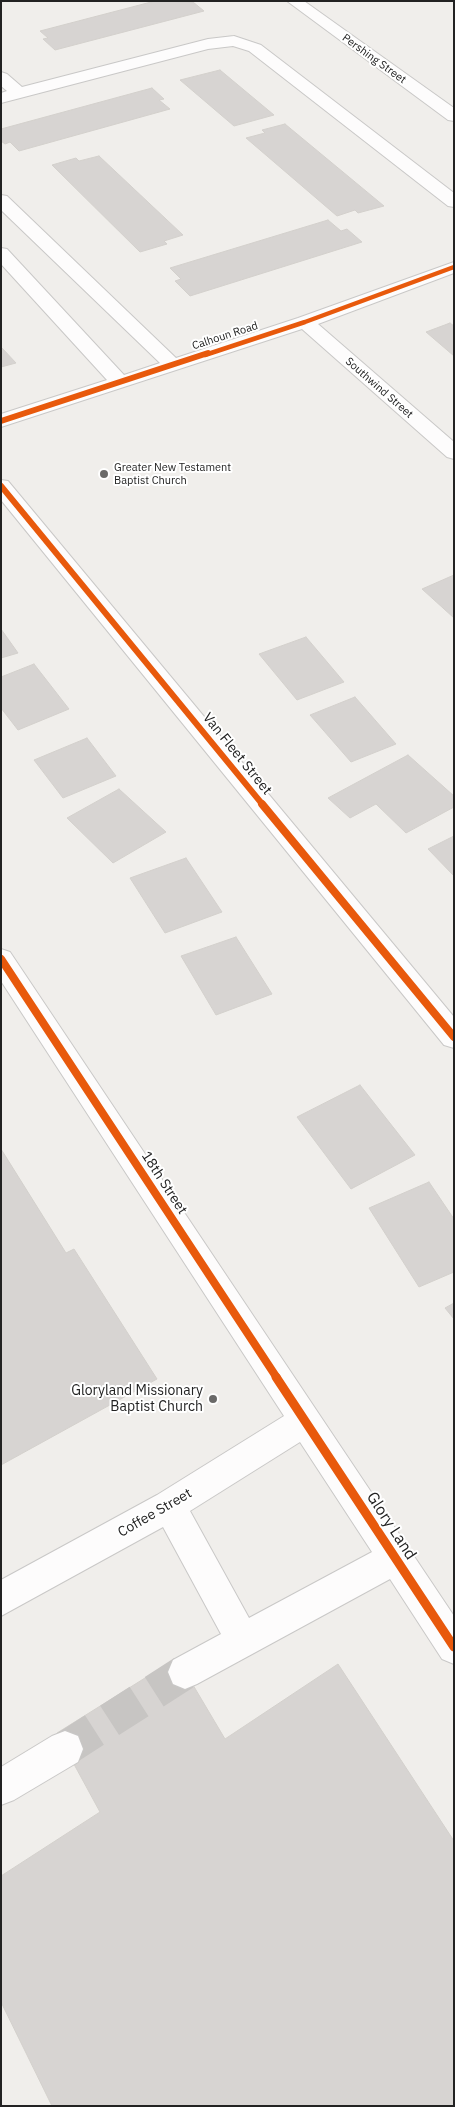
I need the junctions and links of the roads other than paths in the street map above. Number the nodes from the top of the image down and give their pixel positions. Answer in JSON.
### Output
{"nodes":[{"id":1,"x":294,"y":1,"type":"edge"},
{"id":2,"x":1,"y":77,"type":"edge"},
{"id":3,"x":19,"y":93,"type":"junction"},
{"id":4,"x":1,"y":98,"type":"edge"},
{"id":5,"x":454,"y":116,"type":"edge"},
{"id":6,"x":1,"y":200,"type":"edge"},
{"id":7,"x":454,"y":202,"type":"edge"},
{"id":8,"x":1,"y":253,"type":"edge"},
{"id":9,"x":454,"y":267,"type":"edge"},
{"id":10,"x":305,"y":322,"type":"junction"},
{"id":11,"x":172,"y":364,"type":"junction"},
{"id":12,"x":120,"y":382,"type":"junction"},
{"id":13,"x":1,"y":421,"type":"edge"},
{"id":14,"x":454,"y":453,"type":"edge"},
{"id":15,"x":1,"y":486,"type":"edge"},
{"id":16,"x":1,"y":959,"type":"edge"},
{"id":17,"x":454,"y":1037,"type":"edge"},
{"id":18,"x":305,"y":1421,"type":"junction"},
{"id":19,"x":169,"y":1506,"type":"junction"},
{"id":20,"x":395,"y":1558,"type":"junction"},
{"id":21,"x":1,"y":1599,"type":"edge"},
{"id":22,"x":242,"y":1641,"type":"junction"},
{"id":23,"x":454,"y":1647,"type":"edge"},
{"id":24,"x":185,"y":1672,"type":"tunnel mouth"},
{"id":25,"x":65,"y":1748,"type":"tunnel mouth"},
{"id":26,"x":1,"y":1787,"type":"edge"}],
"edges":[{"from":1,"to":5,"type":"street","name":"Pershing Street"},
{"from":2,"to":3,"type":"street"},
{"from":3,"to":4,"type":"street"},
{"from":3,"to":7,"type":"street"},
{"from":6,"to":11,"type":"street"},
{"from":8,"to":12,"type":"street"},
{"from":9,"to":10,"type":"street","name":"Calhoun Road"},
{"from":10,"to":11,"type":"street","name":"Calhoun Road"},
{"from":10,"to":14,"type":"street","name":"Southwind Street"},
{"from":11,"to":12,"type":"street","name":"Calhoun Road"},
{"from":12,"to":13,"type":"street","name":"Calhoun Road"},
{"from":15,"to":17,"type":"street","name":"Van Fleet Street"},
{"from":16,"to":18,"type":"street","name":"18th Street"},
{"from":18,"to":19,"type":"street","name":"Coffee Street"},
{"from":18,"to":20,"type":"street","name":"Glory Land"},
{"from":19,"to":21,"type":"street","name":"Coffee Street"},
{"from":19,"to":22,"type":"street"},
{"from":20,"to":22,"type":"street"},
{"from":20,"to":23,"type":"street","name":"Glory Land"},
{"from":22,"to":24,"type":"street"},
{"from":25,"to":26,"type":"street"}]}
